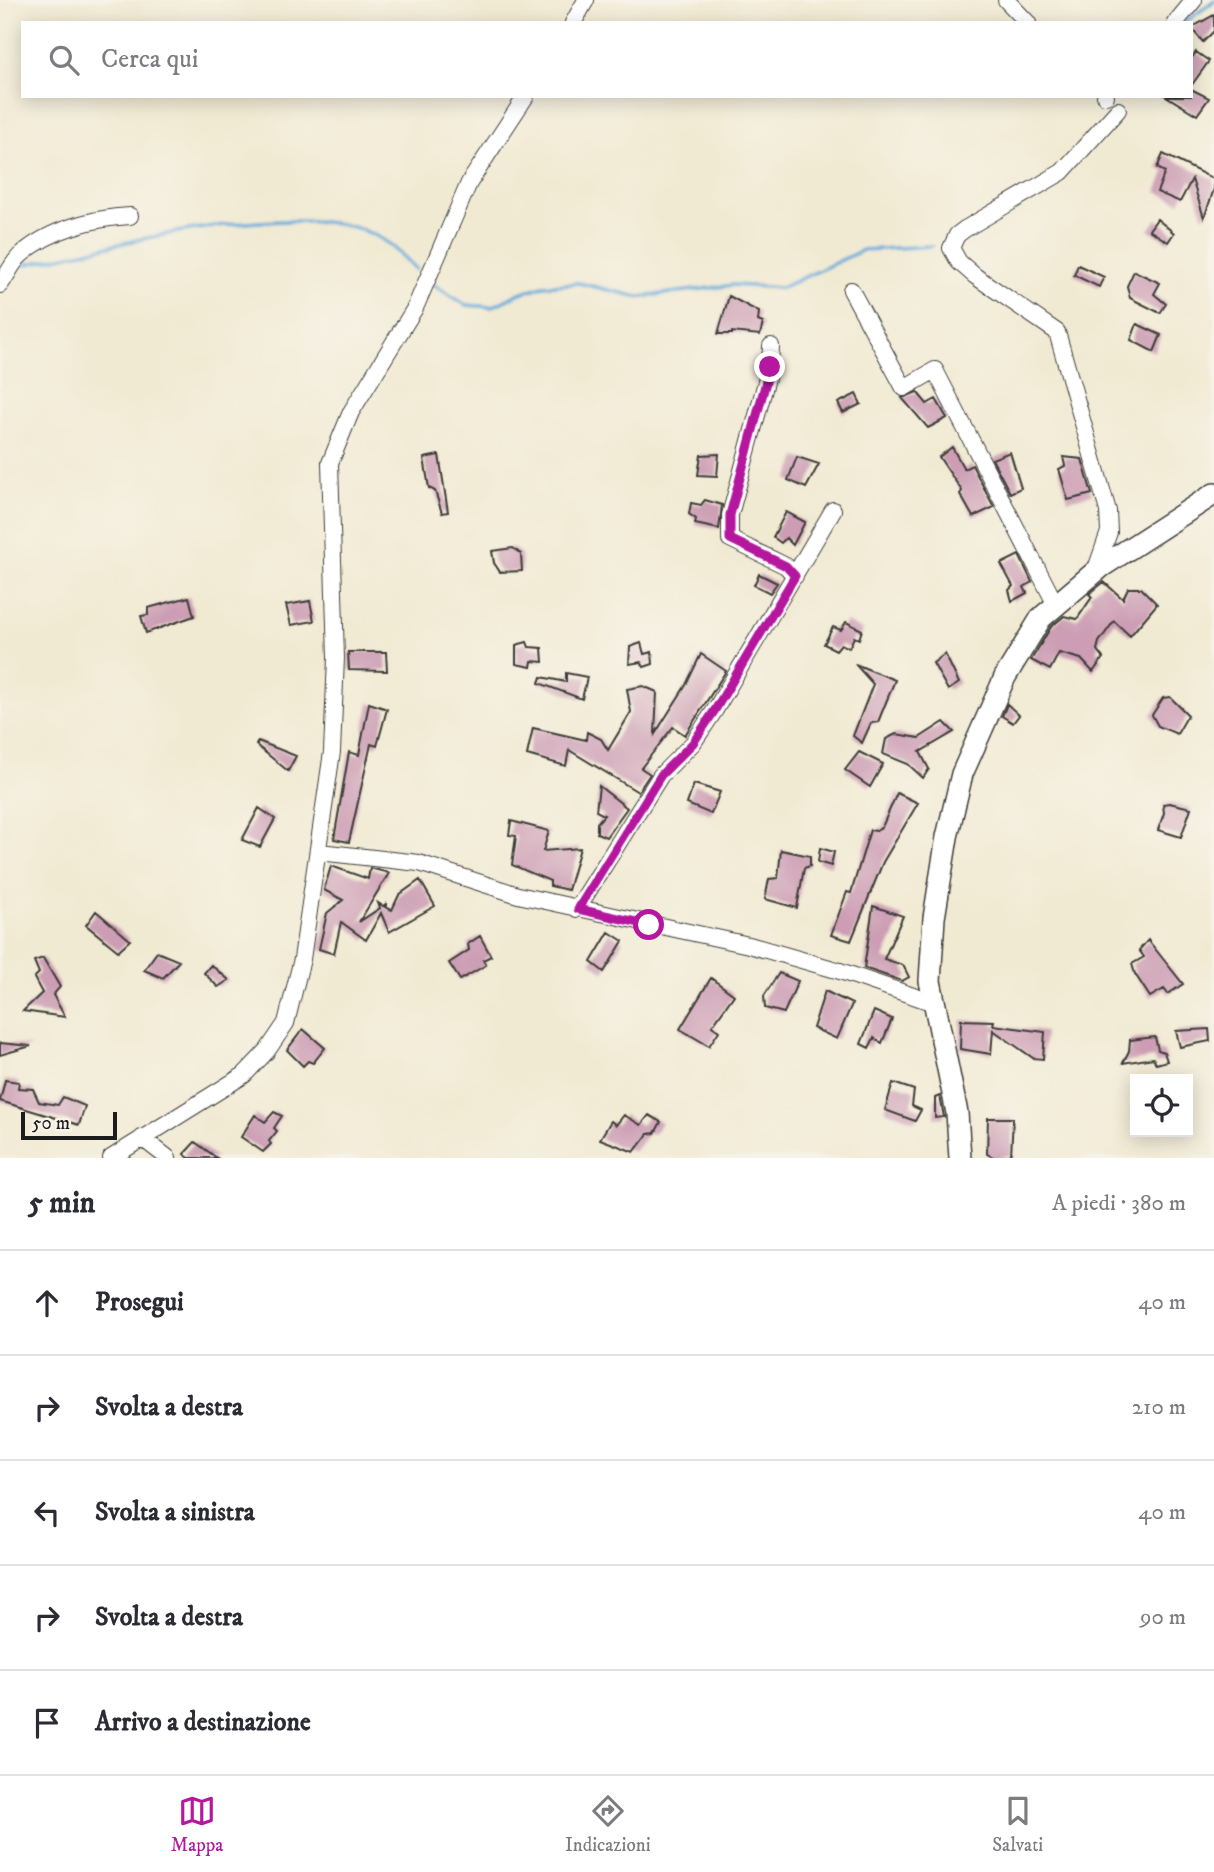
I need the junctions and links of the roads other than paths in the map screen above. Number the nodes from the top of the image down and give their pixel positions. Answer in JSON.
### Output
{"nodes":[{"id":1,"x":586,"y":0,"type":"edge"},
{"id":2,"x":1006,"y":0,"type":"edge"},
{"id":3,"x":1194,"y":0,"type":"edge"},
{"id":4,"x":574,"y":21,"type":"edge"},
{"id":5,"x":1026,"y":21,"type":"edge"},
{"id":6,"x":1177,"y":21,"type":"edge"},
{"id":7,"x":525,"y":98,"type":"edge"},
{"id":8,"x":1118,"y":110,"type":"dead end"},
{"id":9,"x":130,"y":216,"type":"dead end"},
{"id":10,"x":0,"y":285,"type":"edge"},
{"id":11,"x":851,"y":290,"type":"dead end"},
{"id":12,"x":771,"y":346,"type":"dead end"},
{"id":13,"x":1214,"y":494,"type":"edge"},
{"id":14,"x":833,"y":510,"type":"dead end"},
{"id":15,"x":1095,"y":572,"type":"junction"},
{"id":16,"x":795,"y":576,"type":"junction"},
{"id":17,"x":1056,"y":605,"type":"junction"},
{"id":18,"x":318,"y":852,"type":"junction"},
{"id":19,"x":578,"y":909,"type":"junction"},
{"id":20,"x":934,"y":1003,"type":"junction"},
{"id":21,"x":142,"y":1138,"type":"junction"},
{"id":22,"x":111,"y":1158,"type":"edge"},
{"id":23,"x":168,"y":1158,"type":"edge"},
{"id":24,"x":960,"y":1158,"type":"edge"}],
"edges":[{"from":1,"to":4,"type":"street"},
{"from":2,"to":5,"type":"street"},
{"from":3,"to":6,"type":"street"},
{"from":7,"to":18,"type":"street"},
{"from":8,"to":15,"type":"street"},
{"from":9,"to":10,"type":"street"},
{"from":11,"to":17,"type":"street"},
{"from":12,"to":16,"type":"street"},
{"from":13,"to":15,"type":"main road"},
{"from":14,"to":16,"type":"street"},
{"from":15,"to":17,"type":"main road"},
{"from":16,"to":19,"type":"street"},
{"from":17,"to":20,"type":"main road"},
{"from":18,"to":19,"type":"street"},
{"from":18,"to":21,"type":"street"},
{"from":19,"to":20,"type":"street"},
{"from":20,"to":24,"type":"main road"},
{"from":21,"to":22,"type":"street"},
{"from":21,"to":23,"type":"street"}]}
